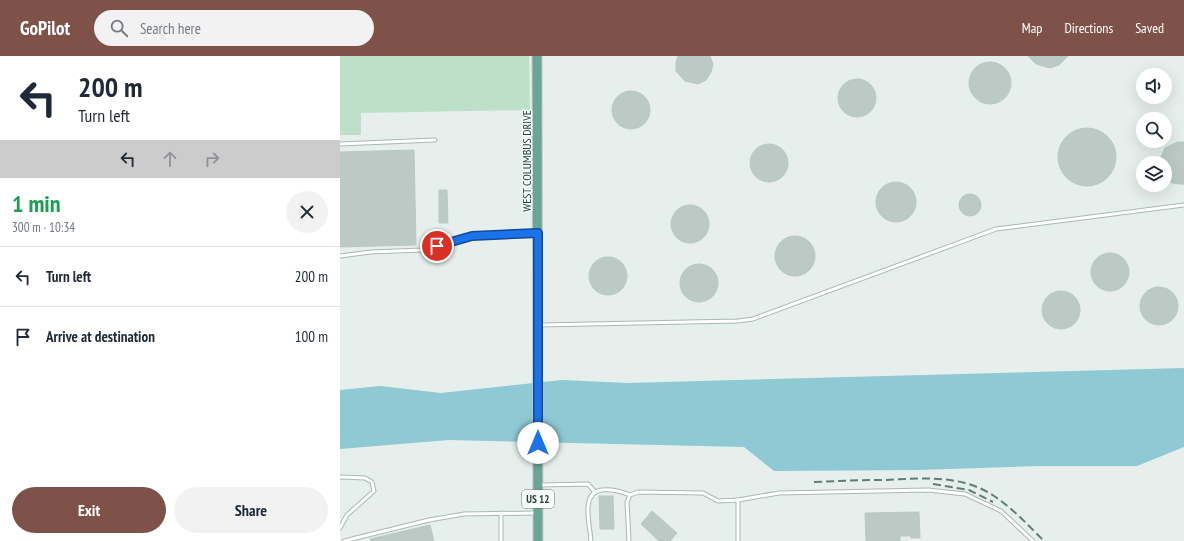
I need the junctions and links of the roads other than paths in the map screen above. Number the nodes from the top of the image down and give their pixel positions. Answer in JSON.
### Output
{"nodes":[{"id":1,"x":537,"y":56,"type":"edge"},
{"id":2,"x":435,"y":140,"type":"dead end"},
{"id":3,"x":340,"y":144,"type":"edge"},
{"id":4,"x":1184,"y":204,"type":"edge"},
{"id":5,"x":538,"y":233,"type":"junction"},
{"id":6,"x":340,"y":256,"type":"edge"},
{"id":7,"x":538,"y":325,"type":"junction"},
{"id":8,"x":340,"y":477,"type":"edge"},
{"id":9,"x":538,"y":485,"type":"junction"},
{"id":10,"x":595,"y":492,"type":"junction"},
{"id":11,"x":630,"y":495,"type":"junction"},
{"id":12,"x":738,"y":500,"type":"junction"},
{"id":13,"x":501,"y":513,"type":"junction"},
{"id":14,"x":538,"y":513,"type":"junction"},
{"id":15,"x":340,"y":528,"type":"edge"},
{"id":16,"x":344,"y":541,"type":"edge"},
{"id":17,"x":501,"y":541,"type":"edge"},
{"id":18,"x":538,"y":541,"type":"edge"},
{"id":19,"x":591,"y":541,"type":"edge"},
{"id":20,"x":629,"y":541,"type":"edge"},
{"id":21,"x":738,"y":541,"type":"edge"},
{"id":22,"x":1033,"y":541,"type":"edge"}],
"edges":[{"from":1,"to":5,"type":"main road","name":"WEST COLUMBUS DRIVE","number":"US 12"},
{"from":2,"to":3,"type":"lane"},
{"from":4,"to":7,"type":"lane"},
{"from":5,"to":6,"type":"lane"},
{"from":5,"to":7,"type":"main road","name":"WEST COLUMBUS DRIVE","number":"US 12"},
{"from":7,"to":9,"type":"main road","name":"WEST COLUMBUS DRIVE","number":"US 12"},
{"from":8,"to":15,"type":"lane"},
{"from":9,"to":10,"type":"lane"},
{"from":9,"to":14,"type":"main road","number":"US 12"},
{"from":10,"to":11,"type":"lane"},
{"from":10,"to":19,"type":"lane"},
{"from":11,"to":12,"type":"lane"},
{"from":11,"to":20,"type":"lane"},
{"from":12,"to":21,"type":"lane"},
{"from":12,"to":22,"type":"lane"},
{"from":13,"to":14,"type":"lane"},
{"from":13,"to":16,"type":"lane"},
{"from":13,"to":17,"type":"lane"},
{"from":14,"to":18,"type":"main road","number":"US 12"}]}
